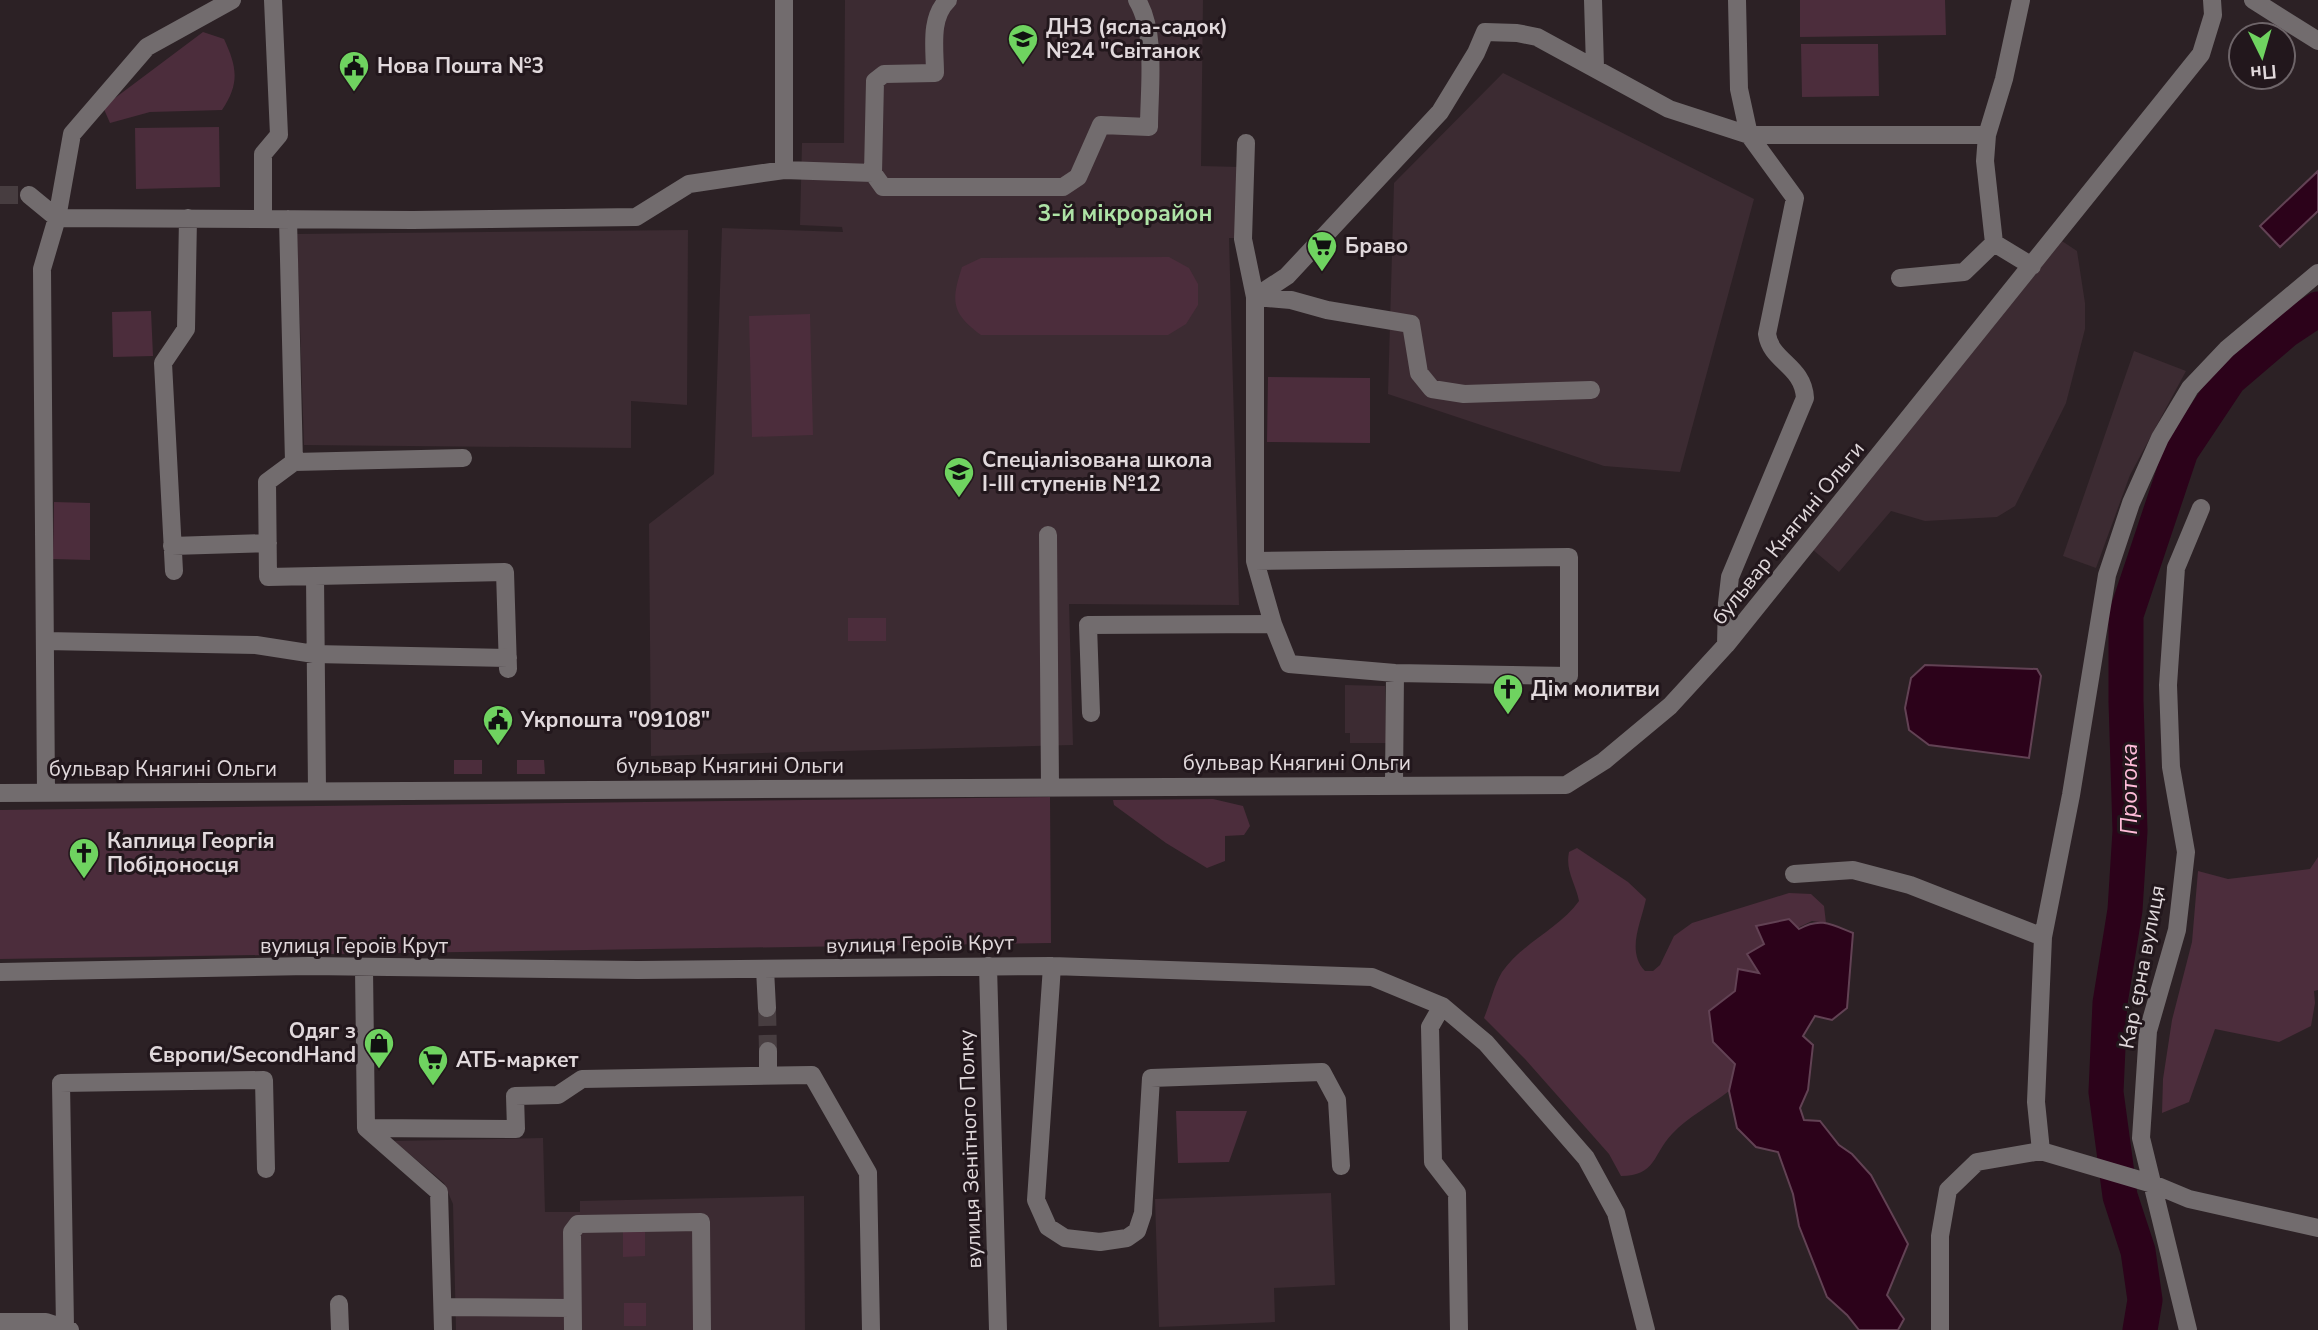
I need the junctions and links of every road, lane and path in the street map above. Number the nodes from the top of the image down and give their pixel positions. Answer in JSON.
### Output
{"nodes":[{"id":1,"x":232,"y":0,"type":"edge"},
{"id":2,"x":273,"y":0,"type":"edge"},
{"id":3,"x":785,"y":0,"type":"edge"},
{"id":4,"x":948,"y":0,"type":"edge"},
{"id":5,"x":1137,"y":0,"type":"edge"},
{"id":6,"x":1593,"y":0,"type":"edge"},
{"id":7,"x":1737,"y":0,"type":"edge"},
{"id":8,"x":2021,"y":0,"type":"edge"},
{"id":9,"x":2212,"y":0,"type":"edge"},
{"id":10,"x":2252,"y":0,"type":"edge"},
{"id":11,"x":2318,"y":41,"type":"edge"},
{"id":12,"x":1595,"y":67,"type":"junction"},
{"id":13,"x":1749,"y":135,"type":"junction"},
{"id":14,"x":1987,"y":135,"type":"junction"},
{"id":15,"x":1245,"y":143,"type":"dead end"},
{"id":16,"x":784,"y":170,"type":"junction"},
{"id":17,"x":873,"y":173,"type":"junction"},
{"id":18,"x":29,"y":195,"type":"tunnel mouth"},
{"id":19,"x":57,"y":218,"type":"junction"},
{"id":20,"x":188,"y":218,"type":"junction"},
{"id":21,"x":262,"y":219,"type":"junction"},
{"id":22,"x":288,"y":219,"type":"junction"},
{"id":23,"x":1994,"y":243,"type":"junction"},
{"id":24,"x":2032,"y":266,"type":"junction"},
{"id":25,"x":2318,"y":273,"type":"edge"},
{"id":26,"x":1900,"y":278,"type":"dead end"},
{"id":27,"x":1255,"y":297,"type":"junction"},
{"id":28,"x":1591,"y":390,"type":"dead end"},
{"id":29,"x":463,"y":458,"type":"dead end"},
{"id":30,"x":294,"y":462,"type":"junction"},
{"id":31,"x":2201,"y":508,"type":"dead end"},
{"id":32,"x":1048,"y":535,"type":"dead end"},
{"id":33,"x":268,"y":543,"type":"junction"},
{"id":34,"x":172,"y":545,"type":"junction"},
{"id":35,"x":1255,"y":561,"type":"junction"},
{"id":36,"x":174,"y":572,"type":"dead end"},
{"id":37,"x":315,"y":576,"type":"junction"},
{"id":38,"x":1273,"y":624,"type":"junction"},
{"id":39,"x":45,"y":641,"type":"junction"},
{"id":40,"x":1727,"y":645,"type":"junction"},
{"id":41,"x":314,"y":653,"type":"junction"},
{"id":42,"x":1395,"y":673,"type":"junction"},
{"id":43,"x":1091,"y":713,"type":"dead end"},
{"id":44,"x":1394,"y":785,"type":"junction"},
{"id":45,"x":1050,"y":788,"type":"junction"},
{"id":46,"x":317,"y":791,"type":"junction"},
{"id":47,"x":46,"y":792,"type":"junction"},
{"id":48,"x":0,"y":793,"type":"edge"},
{"id":49,"x":1794,"y":874,"type":"dead end"},
{"id":50,"x":2043,"y":937,"type":"junction"},
{"id":51,"x":988,"y":966,"type":"junction"},
{"id":52,"x":1052,"y":966,"type":"junction"},
{"id":53,"x":364,"y":969,"type":"junction"},
{"id":54,"x":765,"y":969,"type":"junction"},
{"id":55,"x":0,"y":972,"type":"edge"},
{"id":56,"x":1442,"y":1006,"type":"junction"},
{"id":57,"x":766,"y":1008,"type":"tunnel mouth"},
{"id":58,"x":768,"y":1051,"type":"tunnel mouth"},
{"id":59,"x":768,"y":1075,"type":"junction"},
{"id":60,"x":366,"y":1128,"type":"junction"},
{"id":61,"x":2041,"y":1151,"type":"junction"},
{"id":62,"x":1341,"y":1167,"type":"dead end"},
{"id":63,"x":266,"y":1170,"type":"dead end"},
{"id":64,"x":2153,"y":1184,"type":"junction"},
{"id":65,"x":2318,"y":1228,"type":"edge"},
{"id":66,"x":339,"y":1304,"type":"dead end"},
{"id":67,"x":443,"y":1307,"type":"junction"},
{"id":68,"x":572,"y":1308,"type":"junction"},
{"id":69,"x":0,"y":1322,"type":"edge"},
{"id":70,"x":68,"y":1329,"type":"edge"},
{"id":71,"x":340,"y":1330,"type":"edge"},
{"id":72,"x":443,"y":1330,"type":"edge"},
{"id":73,"x":573,"y":1330,"type":"edge"},
{"id":74,"x":702,"y":1330,"type":"edge"},
{"id":75,"x":871,"y":1330,"type":"edge"},
{"id":76,"x":998,"y":1330,"type":"edge"},
{"id":77,"x":1459,"y":1330,"type":"edge"},
{"id":78,"x":1646,"y":1330,"type":"edge"},
{"id":79,"x":1940,"y":1330,"type":"edge"},
{"id":80,"x":2188,"y":1330,"type":"edge"}],
"edges":[{"from":1,"to":19,"type":"street"},
{"from":2,"to":21,"type":"street"},
{"from":3,"to":16,"type":"street"},
{"from":4,"to":17,"type":"street"},
{"from":5,"to":17,"type":"street"},
{"from":6,"to":12,"type":"street"},
{"from":7,"to":13,"type":"street"},
{"from":8,"to":14,"type":"street"},
{"from":9,"to":24,"type":"street","name":"бульвар Княгині Ольги"},
{"from":10,"to":11,"type":"street"},
{"from":12,"to":13,"type":"street"},
{"from":12,"to":27,"type":"street"},
{"from":13,"to":14,"type":"street"},
{"from":13,"to":40,"type":"street"},
{"from":14,"to":23,"type":"street"},
{"from":15,"to":27,"type":"street"},
{"from":16,"to":17,"type":"street"},
{"from":16,"to":22,"type":"street"},
{"from":18,"to":19,"type":"street"},
{"from":19,"to":20,"type":"street"},
{"from":19,"to":39,"type":"street"},
{"from":20,"to":21,"type":"street"},
{"from":20,"to":34,"type":"street"},
{"from":21,"to":22,"type":"street"},
{"from":22,"to":30,"type":"street"},
{"from":23,"to":24,"type":"street"},
{"from":23,"to":26,"type":"street"},
{"from":24,"to":40,"type":"street","name":"бульвар Княгині Ольги"},
{"from":25,"to":50,"type":"street"},
{"from":27,"to":28,"type":"street"},
{"from":27,"to":35,"type":"street"},
{"from":29,"to":30,"type":"street"},
{"from":30,"to":33,"type":"street"},
{"from":31,"to":64,"type":"street","name":"Карʼєрна вулиця"},
{"from":32,"to":45,"type":"street"},
{"from":33,"to":34,"type":"street"},
{"from":33,"to":37,"type":"street"},
{"from":34,"to":36,"type":"street"},
{"from":35,"to":38,"type":"street"},
{"from":35,"to":42,"type":"street"},
{"from":37,"to":41,"type":"street"},
{"from":37,"to":41,"type":"street"},
{"from":38,"to":42,"type":"street"},
{"from":38,"to":43,"type":"street"},
{"from":39,"to":41,"type":"street"},
{"from":39,"to":47,"type":"street"},
{"from":40,"to":44,"type":"street","name":"бульвар Княгині Ольги"},
{"from":41,"to":46,"type":"street"},
{"from":42,"to":44,"type":"street"},
{"from":44,"to":45,"type":"street","name":"бульвар Княгині Ольги"},
{"from":45,"to":46,"type":"street","name":"бульвар Княгині Ольги"},
{"from":46,"to":47,"type":"street","name":"бульвар Княгині Ольги"},
{"from":47,"to":48,"type":"street","name":"бульвар Княгині Ольги"},
{"from":49,"to":50,"type":"street"},
{"from":50,"to":61,"type":"street"},
{"from":51,"to":52,"type":"street","name":"вулиця Героїв Крут"},
{"from":51,"to":54,"type":"street","name":"вулиця Героїв Крут"},
{"from":51,"to":76,"type":"street","name":"вулиця Зенітного Полку"},
{"from":52,"to":56,"type":"street","name":"вулиця Героїв Крут"},
{"from":52,"to":62,"type":"street"},
{"from":53,"to":54,"type":"street","name":"вулиця Героїв Крут"},
{"from":53,"to":55,"type":"street","name":"вулиця Героїв Крут"},
{"from":53,"to":60,"type":"street"},
{"from":54,"to":57,"type":"street"},
{"from":56,"to":77,"type":"street"},
{"from":56,"to":78,"type":"street","name":"вулиця Героїв Крут"},
{"from":58,"to":59,"type":"street"},
{"from":59,"to":60,"type":"street"},
{"from":59,"to":75,"type":"street"},
{"from":60,"to":67,"type":"street"},
{"from":61,"to":64,"type":"street"},
{"from":61,"to":79,"type":"street"},
{"from":63,"to":70,"type":"street"},
{"from":64,"to":65,"type":"street"},
{"from":64,"to":80,"type":"street","name":"Карʼєрна вулиця"},
{"from":66,"to":71,"type":"street"},
{"from":67,"to":68,"type":"street"},
{"from":67,"to":72,"type":"street"},
{"from":68,"to":73,"type":"street"},
{"from":68,"to":74,"type":"street"},
{"from":69,"to":70,"type":"street"}]}
